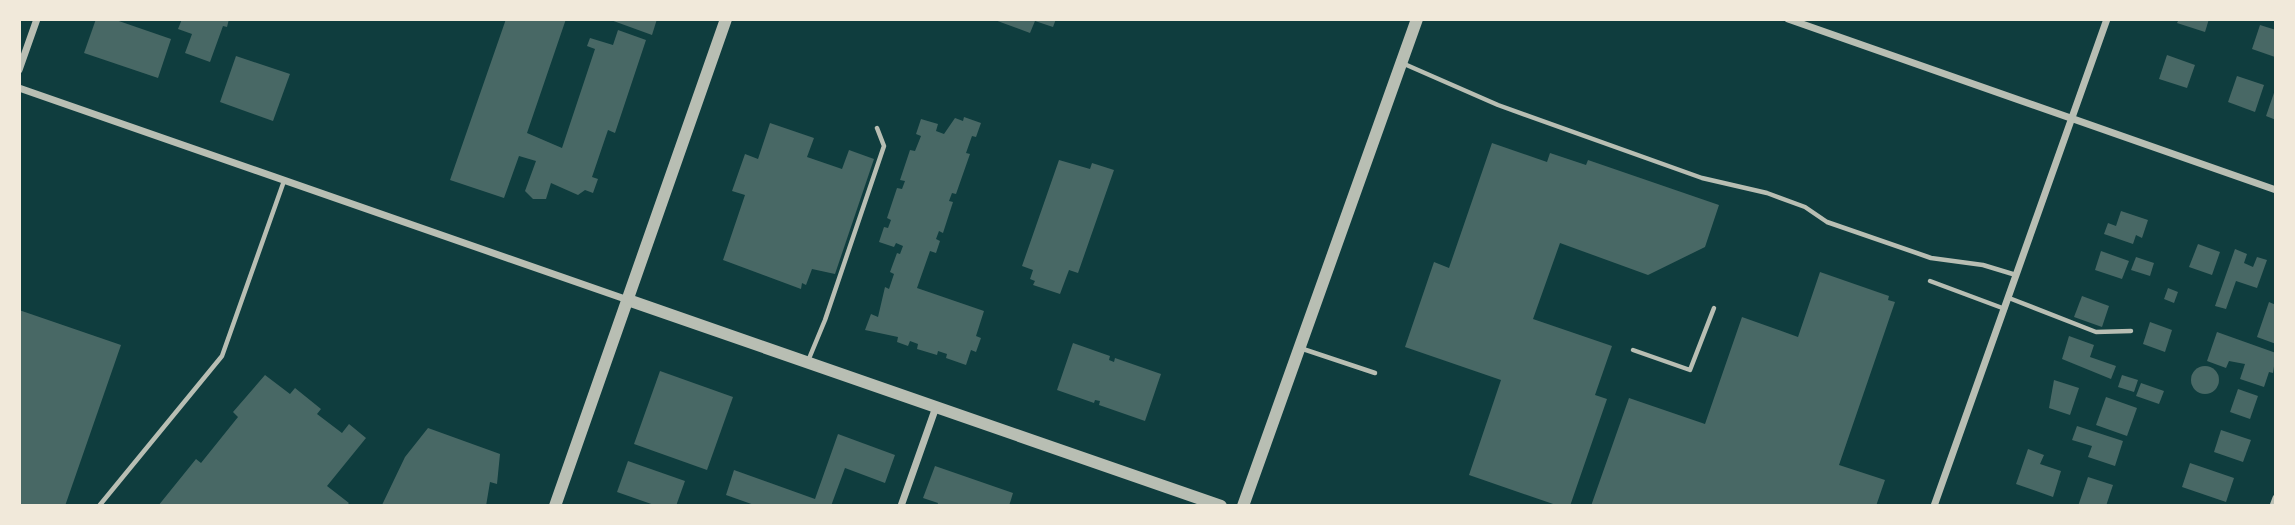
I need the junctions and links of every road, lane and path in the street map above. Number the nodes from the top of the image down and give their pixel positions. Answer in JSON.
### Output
{"nodes":[{"id":1,"x":37,"y":19,"type":"edge"},
{"id":2,"x":726,"y":19,"type":"edge"},
{"id":3,"x":1417,"y":19,"type":"edge"},
{"id":4,"x":1788,"y":19,"type":"edge"},
{"id":5,"x":2107,"y":19,"type":"edge"},
{"id":6,"x":1401,"y":62,"type":"junction"},
{"id":7,"x":19,"y":70,"type":"edge"},
{"id":8,"x":19,"y":88,"type":"edge"},
{"id":9,"x":2072,"y":118,"type":"junction"},
{"id":10,"x":877,"y":128,"type":"dead end"},
{"id":11,"x":285,"y":180,"type":"junction"},
{"id":12,"x":2276,"y":190,"type":"edge"},
{"id":13,"x":2017,"y":275,"type":"junction"},
{"id":14,"x":1930,"y":281,"type":"dead end"},
{"id":15,"x":2009,"y":298,"type":"junction"},
{"id":16,"x":628,"y":300,"type":"junction"},
{"id":17,"x":1714,"y":308,"type":"dead end"},
{"id":18,"x":2005,"y":310,"type":"junction"},
{"id":19,"x":2131,"y":331,"type":"dead end"},
{"id":20,"x":1299,"y":348,"type":"junction"},
{"id":21,"x":1633,"y":350,"type":"dead end"},
{"id":22,"x":808,"y":362,"type":"junction"},
{"id":23,"x":1375,"y":373,"type":"dead end"},
{"id":24,"x":936,"y":407,"type":"junction"},
{"id":25,"x":2276,"y":498,"type":"edge"},
{"id":26,"x":99,"y":506,"type":"edge"},
{"id":27,"x":555,"y":506,"type":"edge"},
{"id":28,"x":901,"y":506,"type":"edge"},
{"id":29,"x":1221,"y":506,"type":"edge"},
{"id":30,"x":1243,"y":506,"type":"edge"},
{"id":31,"x":1934,"y":506,"type":"edge"},
{"id":32,"x":2273,"y":506,"type":"edge"}],
"edges":[{"from":1,"to":7,"type":"street"},
{"from":2,"to":16,"type":"street"},
{"from":3,"to":6,"type":"street"},
{"from":4,"to":9,"type":"street"},
{"from":5,"to":9,"type":"street"},
{"from":6,"to":13,"type":"lane"},
{"from":6,"to":20,"type":"street"},
{"from":8,"to":11,"type":"street"},
{"from":9,"to":12,"type":"street"},
{"from":9,"to":13,"type":"street"},
{"from":10,"to":22,"type":"lane"},
{"from":11,"to":16,"type":"street"},
{"from":11,"to":26,"type":"lane"},
{"from":13,"to":15,"type":"street"},
{"from":14,"to":18,"type":"lane"},
{"from":15,"to":18,"type":"street"},
{"from":15,"to":19,"type":"lane"},
{"from":16,"to":22,"type":"street"},
{"from":16,"to":27,"type":"street"},
{"from":17,"to":21,"type":"lane"},
{"from":18,"to":31,"type":"street"},
{"from":20,"to":23,"type":"lane"},
{"from":20,"to":30,"type":"street"},
{"from":22,"to":24,"type":"street"},
{"from":24,"to":28,"type":"street"},
{"from":24,"to":29,"type":"street"},
{"from":25,"to":32,"type":"street"}]}
